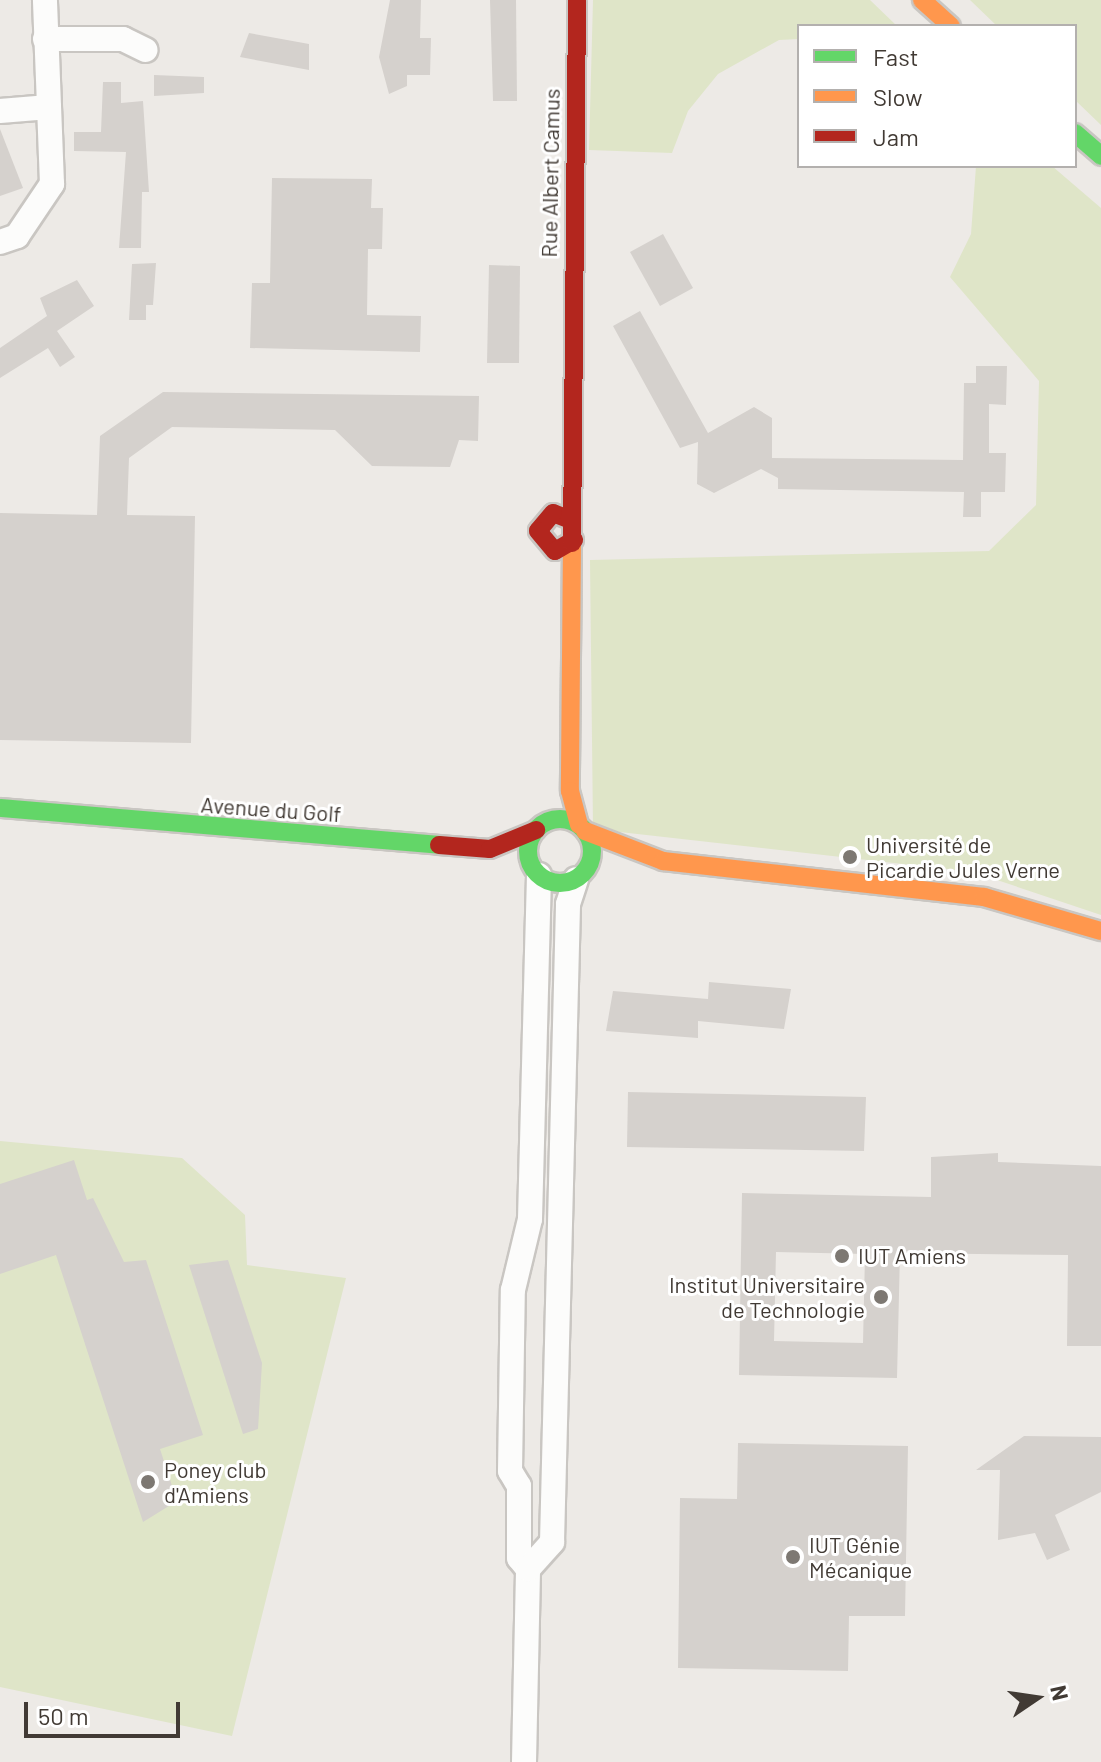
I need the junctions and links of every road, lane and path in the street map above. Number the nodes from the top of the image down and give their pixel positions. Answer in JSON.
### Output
{"nodes":[{"id":1,"x":45,"y":0,"type":"edge"},
{"id":2,"x":577,"y":0,"type":"edge"},
{"id":3,"x":922,"y":0,"type":"edge"},
{"id":4,"x":949,"y":24,"type":"edge"},
{"id":5,"x":45,"y":39,"type":"junction"},
{"id":6,"x":146,"y":50,"type":"dead end"},
{"id":7,"x":49,"y":107,"type":"junction"},
{"id":8,"x":0,"y":111,"type":"edge"},
{"id":9,"x":1077,"y":135,"type":"edge"},
{"id":10,"x":1101,"y":156,"type":"edge"},
{"id":11,"x":0,"y":242,"type":"edge"},
{"id":12,"x":570,"y":347,"type":"junction"},
{"id":13,"x":548,"y":515,"type":"junction"},
{"id":14,"x":571,"y":520,"type":"junction"},
{"id":15,"x":574,"y":540,"type":"junction"},
{"id":16,"x":549,"y":549,"type":"junction"},
{"id":17,"x":0,"y":808,"type":"edge"},
{"id":18,"x":538,"y":828,"type":"junction"},
{"id":19,"x":582,"y":828,"type":"junction"},
{"id":20,"x":490,"y":849,"type":"junction"},
{"id":21,"x":663,"y":861,"type":"junction"},
{"id":22,"x":536,"y":872,"type":"junction"},
{"id":23,"x":578,"y":877,"type":"junction"},
{"id":24,"x":1101,"y":931,"type":"edge"},
{"id":25,"x":528,"y":1569,"type":"junction"},
{"id":26,"x":524,"y":1762,"type":"edge"}],
"edges":[{"from":1,"to":5,"type":"street"},
{"from":2,"to":12,"type":"street","name":"Rue Albert Camus"},
{"from":3,"to":4,"type":"street"},
{"from":5,"to":6,"type":"street"},
{"from":5,"to":7,"type":"street"},
{"from":7,"to":8,"type":"street"},
{"from":7,"to":11,"type":"street"},
{"from":9,"to":10,"type":"street"},
{"from":12,"to":13,"type":"street","name":"Rue Albert Camus"},
{"from":12,"to":14,"type":"street","name":"Rue Albert Camus"},
{"from":13,"to":14,"type":"street"},
{"from":13,"to":16,"type":"street","name":"Rue Albert Camus"},
{"from":14,"to":15,"type":"street","name":"Rue Albert Camus"},
{"from":15,"to":16,"type":"street"},
{"from":15,"to":19,"type":"street"},
{"from":16,"to":18,"type":"street"},
{"from":17,"to":20,"type":"street","name":"Avenue du Golf"},
{"from":18,"to":19,"type":"street"},
{"from":18,"to":20,"type":"street","name":"Avenue du Golf"},
{"from":18,"to":22,"type":"street"},
{"from":19,"to":21,"type":"street"},
{"from":19,"to":23,"type":"street"},
{"from":20,"to":22,"type":"street"},
{"from":21,"to":23,"type":"street"},
{"from":21,"to":24,"type":"street"},
{"from":22,"to":23,"type":"street"},
{"from":22,"to":25,"type":"street"},
{"from":23,"to":25,"type":"street"},
{"from":25,"to":26,"type":"street"}]}
